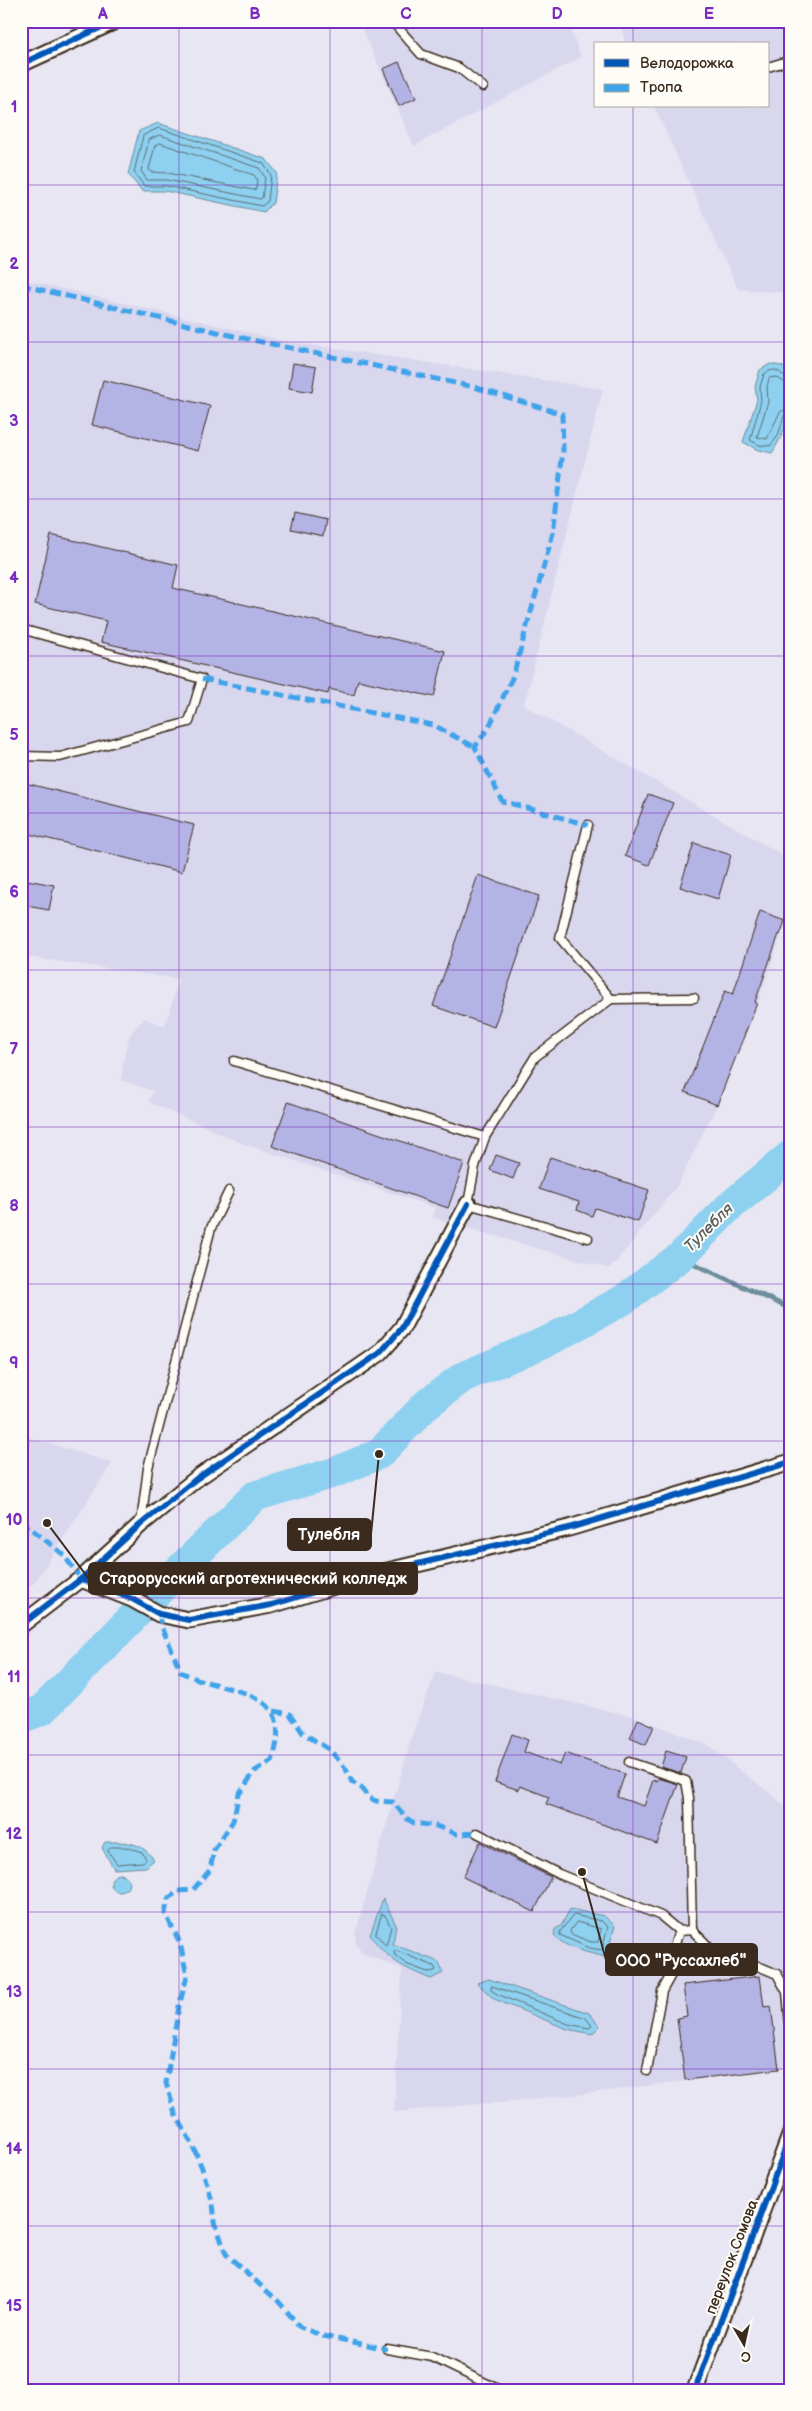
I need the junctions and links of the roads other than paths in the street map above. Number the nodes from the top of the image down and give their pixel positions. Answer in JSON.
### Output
{"nodes":[{"id":1,"x":115,"y":21,"type":"edge"},
{"id":2,"x":392,"y":21,"type":"edge"},
{"id":3,"x":791,"y":60,"type":"edge"},
{"id":4,"x":21,"y":64,"type":"edge"},
{"id":5,"x":770,"y":66,"type":"edge"},
{"id":6,"x":483,"y":87,"type":"dead end"},
{"id":7,"x":21,"y":629,"type":"edge"},
{"id":8,"x":21,"y":756,"type":"edge"},
{"id":9,"x":588,"y":825,"type":"dead end"},
{"id":10,"x":694,"y":998,"type":"dead end"},
{"id":11,"x":611,"y":999,"type":"junction"},
{"id":12,"x":234,"y":1061,"type":"dead end"},
{"id":13,"x":485,"y":1137,"type":"junction"},
{"id":14,"x":229,"y":1191,"type":"dead end"},
{"id":15,"x":468,"y":1204,"type":"junction"},
{"id":16,"x":588,"y":1238,"type":"dead end"},
{"id":17,"x":791,"y":1462,"type":"edge"},
{"id":18,"x":140,"y":1525,"type":"junction"},
{"id":19,"x":81,"y":1579,"type":"junction"},
{"id":20,"x":21,"y":1625,"type":"edge"},
{"id":21,"x":629,"y":1762,"type":"dead end"},
{"id":22,"x":477,"y":1833,"type":"dead end"},
{"id":23,"x":692,"y":1930,"type":"junction"},
{"id":24,"x":679,"y":1931,"type":"junction"},
{"id":25,"x":716,"y":1954,"type":"junction"},
{"id":26,"x":677,"y":1964,"type":"junction"},
{"id":27,"x":791,"y":2036,"type":"edge"},
{"id":28,"x":647,"y":2071,"type":"dead end"},
{"id":29,"x":791,"y":2133,"type":"edge"},
{"id":30,"x":387,"y":2349,"type":"dead end"},
{"id":31,"x":500,"y":2390,"type":"edge"},
{"id":32,"x":695,"y":2390,"type":"edge"}],
"edges":[{"from":1,"to":4,"type":"street"},
{"from":2,"to":6,"type":"lane"},
{"from":3,"to":5,"type":"lane"},
{"from":7,"to":8,"type":"lane"},
{"from":9,"to":11,"type":"lane"},
{"from":10,"to":11,"type":"lane"},
{"from":11,"to":13,"type":"lane"},
{"from":12,"to":13,"type":"lane"},
{"from":13,"to":15,"type":"lane"},
{"from":14,"to":18,"type":"lane"},
{"from":15,"to":16,"type":"lane"},
{"from":15,"to":18,"type":"street"},
{"from":17,"to":19,"type":"street"},
{"from":18,"to":19,"type":"street"},
{"from":19,"to":20,"type":"street"},
{"from":21,"to":23,"type":"lane"},
{"from":22,"to":24,"type":"lane"},
{"from":23,"to":24,"type":"lane"},
{"from":23,"to":25,"type":"lane"},
{"from":24,"to":26,"type":"lane"},
{"from":25,"to":26,"type":"lane"},
{"from":25,"to":27,"type":"lane"},
{"from":26,"to":28,"type":"lane"},
{"from":29,"to":32,"type":"street","name":"переулок Сомова"},
{"from":30,"to":31,"type":"lane"}]}
